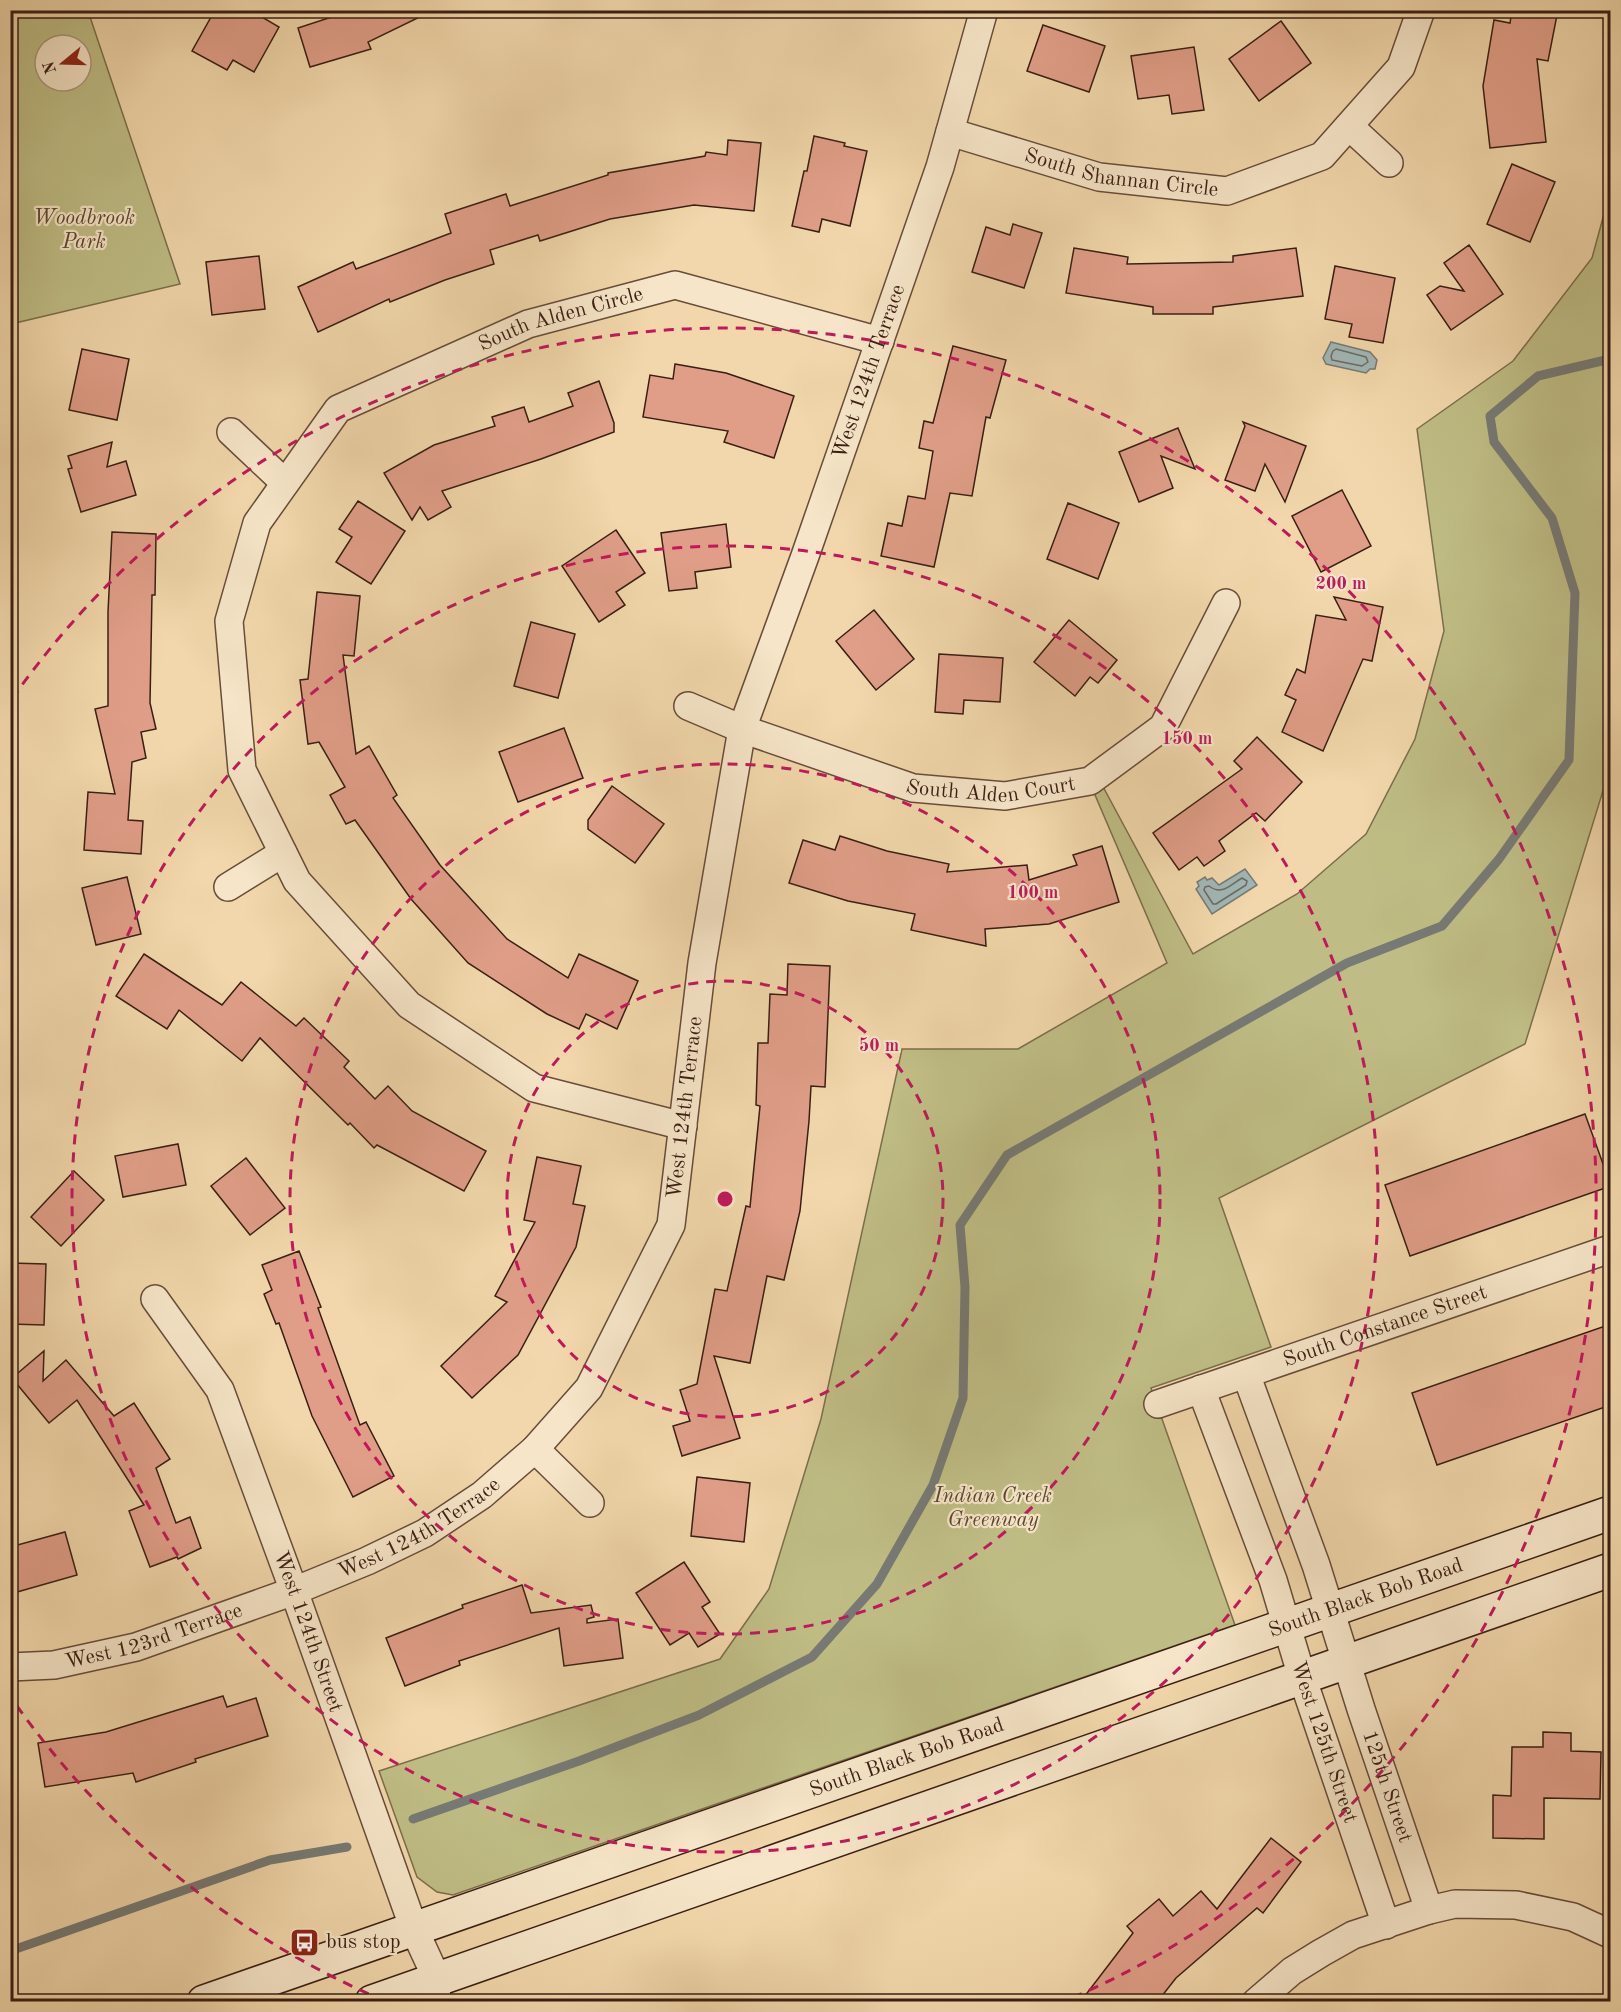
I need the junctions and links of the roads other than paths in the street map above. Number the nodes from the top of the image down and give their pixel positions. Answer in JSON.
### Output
{"nodes":[{"id":1,"x":984,"y":10,"type":"edge"},
{"id":2,"x":1421,"y":10,"type":"edge"},
{"id":3,"x":1349,"y":126,"type":"junction"},
{"id":4,"x":950,"y":132,"type":"junction"},
{"id":5,"x":1389,"y":163,"type":"dead end"},
{"id":6,"x":880,"y":341,"type":"junction"},
{"id":7,"x":231,"y":432,"type":"dead end"},
{"id":8,"x":285,"y":483,"type":"junction"},
{"id":9,"x":1226,"y":603,"type":"dead end"},
{"id":10,"x":688,"y":706,"type":"dead end"},
{"id":11,"x":742,"y":729,"type":"junction"},
{"id":12,"x":283,"y":853,"type":"junction"},
{"id":13,"x":228,"y":887,"type":"dead end"},
{"id":14,"x":683,"y":1126,"type":"junction"},
{"id":15,"x":1611,"y":1249,"type":"edge"},
{"id":16,"x":155,"y":1299,"type":"dead end"},
{"id":17,"x":1246,"y":1374,"type":"junction"},
{"id":18,"x":1201,"y":1389,"type":"junction"},
{"id":19,"x":1158,"y":1404,"type":"dead end"},
{"id":20,"x":535,"y":1449,"type":"junction"},
{"id":21,"x":590,"y":1503,"type":"dead end"},
{"id":22,"x":1611,"y":1513,"type":"edge"},
{"id":23,"x":1611,"y":1570,"type":"edge"},
{"id":24,"x":294,"y":1591,"type":"junction"},
{"id":25,"x":1331,"y":1611,"type":"junction"},
{"id":26,"x":1287,"y":1626,"type":"junction"},
{"id":27,"x":1347,"y":1662,"type":"junction"},
{"id":28,"x":10,"y":1667,"type":"edge"},
{"id":29,"x":1302,"y":1677,"type":"junction"},
{"id":30,"x":1429,"y":1910,"type":"junction"},
{"id":31,"x":1386,"y":1925,"type":"junction"},
{"id":32,"x":414,"y":1929,"type":"junction"},
{"id":33,"x":1611,"y":1934,"type":"edge"},
{"id":34,"x":442,"y":1990,"type":"edge"},
{"id":35,"x":204,"y":2001,"type":"edge"},
{"id":36,"x":372,"y":2001,"type":"edge"},
{"id":37,"x":1256,"y":2001,"type":"edge"}],
"edges":[{"from":1,"to":4,"type":"street","name":"West 124th Terrace"},
{"from":2,"to":3,"type":"street","name":"South Shannan Circle"},
{"from":3,"to":4,"type":"street","name":"South Shannan Circle"},
{"from":3,"to":5,"type":"street"},
{"from":4,"to":6,"type":"street","name":"West 124th Terrace"},
{"from":6,"to":8,"type":"street","name":"South Alden Circle"},
{"from":6,"to":11,"type":"street","name":"West 124th Terrace"},
{"from":7,"to":8,"type":"street"},
{"from":8,"to":12,"type":"street","name":"South Alden Circle"},
{"from":9,"to":11,"type":"street","name":"South Alden Court"},
{"from":10,"to":11,"type":"street"},
{"from":11,"to":14,"type":"street","name":"West 124th Terrace"},
{"from":12,"to":13,"type":"street"},
{"from":12,"to":14,"type":"street","name":"South Alden Circle"},
{"from":14,"to":20,"type":"street","name":"West 124th Terrace"},
{"from":15,"to":17,"type":"street","name":"South Constance Street"},
{"from":16,"to":24,"type":"street","name":"West 124th Street"},
{"from":17,"to":18,"type":"street","name":"South Constance Street"},
{"from":17,"to":25,"type":"street"},
{"from":18,"to":19,"type":"street","name":"South Constance Street"},
{"from":18,"to":26,"type":"street","name":"West 125th Street"},
{"from":20,"to":21,"type":"street"},
{"from":20,"to":24,"type":"street","name":"West 124th Terrace"},
{"from":22,"to":25,"type":"main road","name":"South Black Bob Road"},
{"from":23,"to":27,"type":"main road"},
{"from":24,"to":28,"type":"street","name":"West 123rd Terrace"},
{"from":24,"to":32,"type":"street","name":"West 124th Street"},
{"from":25,"to":26,"type":"main road","name":"South Black Bob Road"},
{"from":25,"to":27,"type":"street"},
{"from":26,"to":29,"type":"street","name":"West 125th Street"},
{"from":26,"to":32,"type":"main road","name":"South Black Bob Road"},
{"from":27,"to":29,"type":"main road"},
{"from":27,"to":30,"type":"street","name":"125th Street"},
{"from":29,"to":31,"type":"street","name":"West 125th Street"},
{"from":29,"to":34,"type":"main road"},
{"from":30,"to":31,"type":"street"},
{"from":30,"to":33,"type":"street"},
{"from":31,"to":37,"type":"street"},
{"from":32,"to":34,"type":"street","name":"West 124th Street"},
{"from":32,"to":35,"type":"main road","name":"South Black Bob Road"},
{"from":34,"to":36,"type":"main road"}]}
